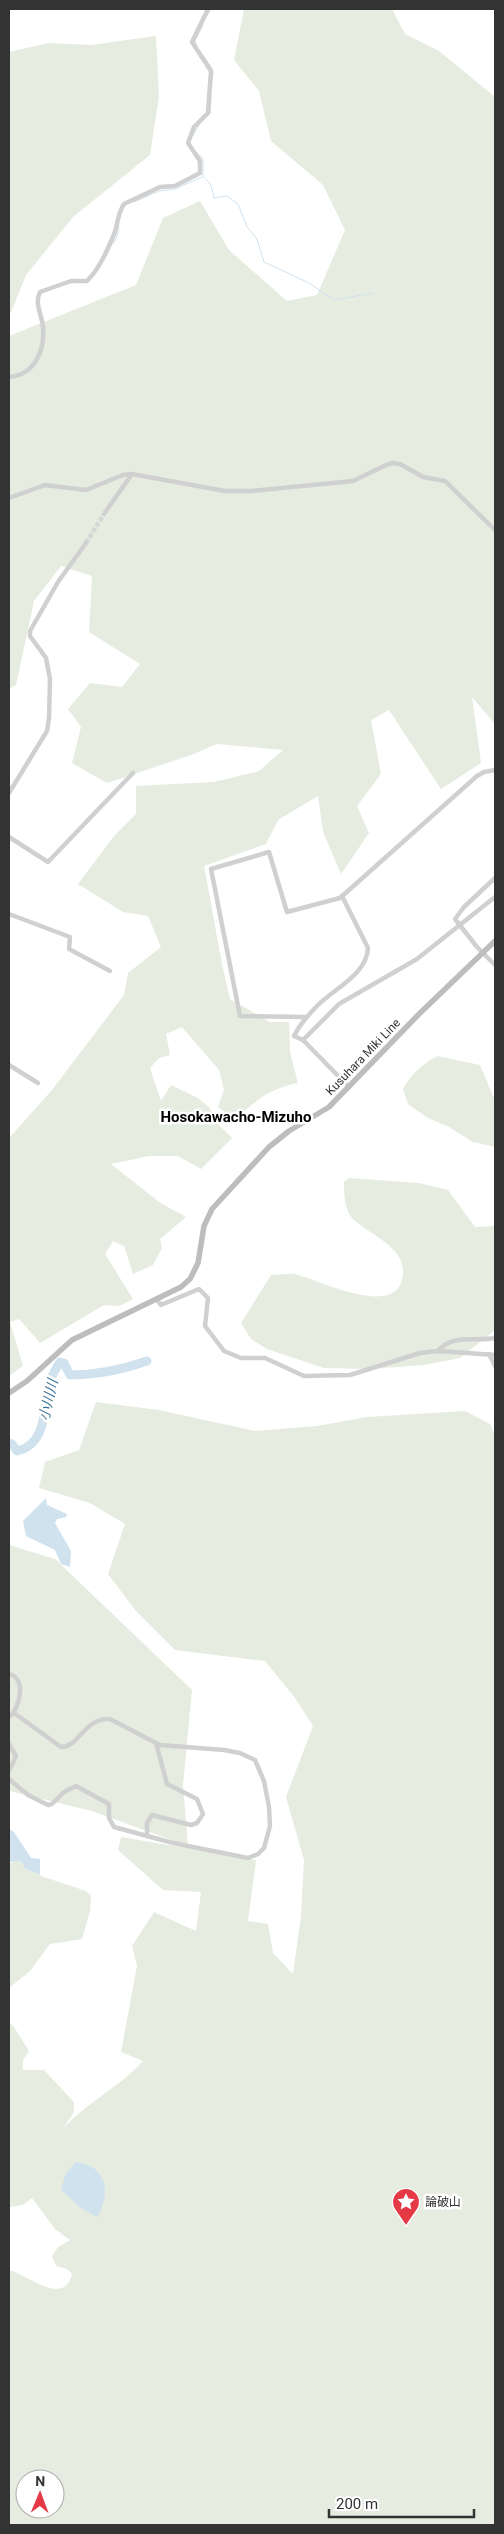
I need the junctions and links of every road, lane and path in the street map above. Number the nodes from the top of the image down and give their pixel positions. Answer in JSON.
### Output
{"nodes":[{"id":1,"x":208,"y":9,"type":"edge"},
{"id":2,"x":9,"y":377,"type":"edge"},
{"id":3,"x":132,"y":474,"type":"junction"},
{"id":4,"x":9,"y":498,"type":"edge"},
{"id":5,"x":104,"y":514,"type":"tunnel mouth"},
{"id":6,"x":495,"y":530,"type":"edge"},
{"id":7,"x":86,"y":543,"type":"tunnel mouth"},
{"id":8,"x":495,"y":770,"type":"edge"},
{"id":9,"x":133,"y":773,"type":"dead end"},
{"id":10,"x":9,"y":793,"type":"edge"},
{"id":11,"x":9,"y":837,"type":"edge"},
{"id":12,"x":495,"y":878,"type":"edge"},
{"id":13,"x":342,"y":896,"type":"junction"},
{"id":14,"x":495,"y":897,"type":"edge"},
{"id":15,"x":9,"y":916,"type":"edge"},
{"id":16,"x":460,"y":926,"type":"junction"},
{"id":17,"x":495,"y":942,"type":"edge"},
{"id":18,"x":483,"y":953,"type":"junction"},
{"id":19,"x":495,"y":965,"type":"edge"},
{"id":20,"x":110,"y":971,"type":"dead end"},
{"id":21,"x":306,"y":1017,"type":"junction"},
{"id":22,"x":303,"y":1040,"type":"junction"},
{"id":23,"x":9,"y":1065,"type":"edge"},
{"id":24,"x":38,"y":1083,"type":"dead end"},
{"id":25,"x":349,"y":1086,"type":"junction"},
{"id":26,"x":157,"y":1300,"type":"junction"},
{"id":27,"x":495,"y":1338,"type":"edge"},
{"id":28,"x":438,"y":1351,"type":"junction"},
{"id":29,"x":492,"y":1354,"type":"edge"},
{"id":30,"x":495,"y":1366,"type":"edge"},
{"id":31,"x":9,"y":1393,"type":"edge"},
{"id":32,"x":9,"y":1674,"type":"edge"},
{"id":33,"x":14,"y":1714,"type":"junction"},
{"id":34,"x":9,"y":1717,"type":"edge"},
{"id":35,"x":156,"y":1743,"type":"junction"},
{"id":36,"x":9,"y":1744,"type":"edge"},
{"id":37,"x":9,"y":1771,"type":"edge"},
{"id":38,"x":9,"y":1780,"type":"edge"},
{"id":39,"x":147,"y":1836,"type":"junction"}],
"edges":[{"from":1,"to":2,"type":"street"},
{"from":3,"to":4,"type":"street"},
{"from":3,"to":5,"type":"street"},
{"from":3,"to":6,"type":"street"},
{"from":7,"to":10,"type":"street"},
{"from":8,"to":13,"type":"street"},
{"from":9,"to":11,"type":"street"},
{"from":12,"to":16,"type":"street"},
{"from":13,"to":21,"type":"street"},
{"from":13,"to":21,"type":"street"},
{"from":14,"to":16,"type":"street"},
{"from":15,"to":20,"type":"street"},
{"from":16,"to":18,"type":"street"},
{"from":16,"to":22,"type":"street"},
{"from":17,"to":18,"type":"main road","name":"Kusuhara Miki Line"},
{"from":18,"to":19,"type":"street"},
{"from":18,"to":25,"type":"main road","name":"Kusuhara Miki Line"},
{"from":21,"to":22,"type":"street"},
{"from":22,"to":25,"type":"street"},
{"from":23,"to":24,"type":"street"},
{"from":25,"to":26,"type":"main road","name":"Kusuhara Miki Line"},
{"from":26,"to":28,"type":"street"},
{"from":26,"to":31,"type":"main road","name":"Kusuhara Miki Line"},
{"from":27,"to":28,"type":"street"},
{"from":28,"to":29,"type":"street"},
{"from":29,"to":30,"type":"street"},
{"from":32,"to":33,"type":"street"},
{"from":33,"to":34,"type":"street"},
{"from":33,"to":35,"type":"street"},
{"from":35,"to":39,"type":"street"},
{"from":35,"to":39,"type":"street"},
{"from":36,"to":37,"type":"street"},
{"from":38,"to":39,"type":"street"}]}
